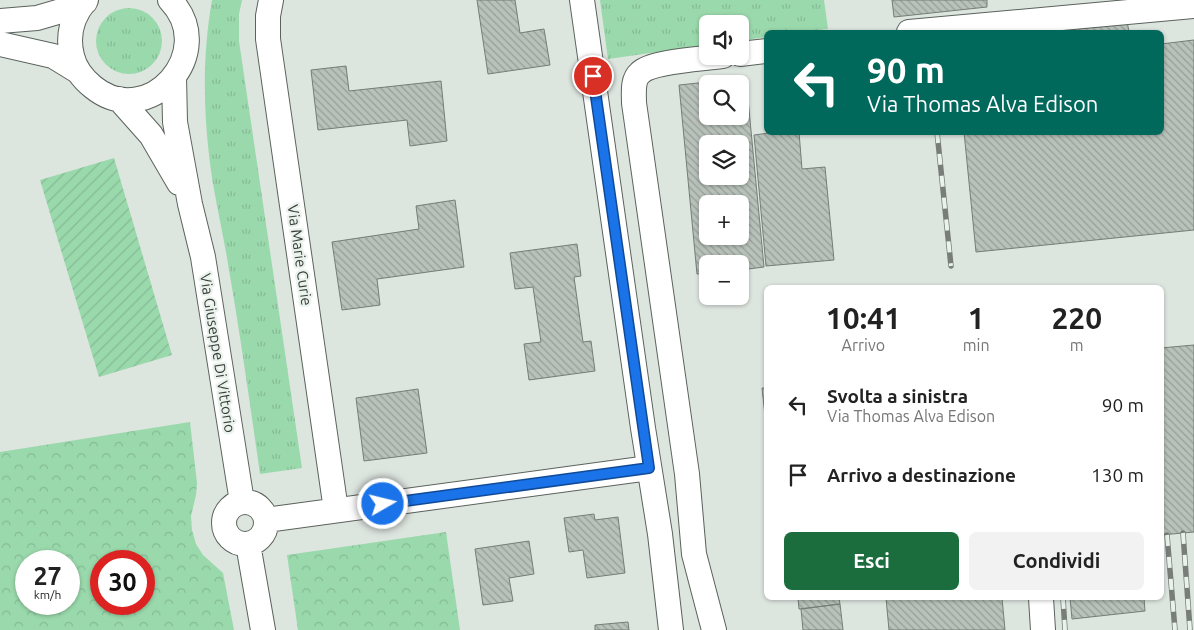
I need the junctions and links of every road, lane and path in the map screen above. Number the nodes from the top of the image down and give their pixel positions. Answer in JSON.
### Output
{"nodes":[{"id":1,"x":85,"y":0,"type":"edge"},
{"id":2,"x":271,"y":0,"type":"edge"},
{"id":3,"x":582,"y":0,"type":"edge"},
{"id":4,"x":178,"y":6,"type":"edge"},
{"id":5,"x":1194,"y":6,"type":"edge"},
{"id":6,"x":0,"y":22,"type":"edge"},
{"id":7,"x":931,"y":30,"type":"edge"},
{"id":8,"x":0,"y":44,"type":"edge"},
{"id":9,"x":764,"y":51,"type":"edge"},
{"id":10,"x":749,"y":53,"type":"edge"},
{"id":11,"x":699,"y":60,"type":"edge"},
{"id":12,"x":79,"y":72,"type":"junction"},
{"id":13,"x":174,"y":77,"type":"junction"},
{"id":14,"x":119,"y":99,"type":"junction"},
{"id":15,"x":190,"y":204,"type":"junction"},
{"id":16,"x":649,"y":468,"type":"junction"},
{"id":17,"x":242,"y":502,"type":"junction"},
{"id":18,"x":336,"y":510,"type":"junction"},
{"id":19,"x":266,"y":520,"type":"junction"},
{"id":20,"x":248,"y":544,"type":"junction"},
{"id":21,"x":1041,"y":600,"type":"edge"},
{"id":22,"x":263,"y":630,"type":"edge"},
{"id":23,"x":670,"y":630,"type":"edge"},
{"id":24,"x":714,"y":630,"type":"edge"},
{"id":25,"x":1043,"y":630,"type":"edge"}],
"edges":[{"from":1,"to":6,"type":"street"},
{"from":1,"to":12,"type":"street"},
{"from":2,"to":18,"type":"street","name":"Via Marie Curie"},
{"from":3,"to":16,"type":"street"},
{"from":4,"to":13,"type":"street"},
{"from":5,"to":7,"type":"street"},
{"from":8,"to":12,"type":"street"},
{"from":9,"to":10,"type":"street"},
{"from":11,"to":24,"type":"street"},
{"from":12,"to":14,"type":"street"},
{"from":13,"to":14,"type":"street"},
{"from":13,"to":15,"type":"street","name":"Via Giuseppe Di Vittorio"},
{"from":14,"to":15,"type":"street","name":"Via Giuseppe Di Vittorio"},
{"from":15,"to":17,"type":"street","name":"Via Giuseppe Di Vittorio"},
{"from":16,"to":18,"type":"street"},
{"from":16,"to":23,"type":"street"},
{"from":17,"to":19,"type":"street"},
{"from":17,"to":20,"type":"street"},
{"from":18,"to":19,"type":"street"},
{"from":19,"to":20,"type":"street"},
{"from":20,"to":22,"type":"street"},
{"from":21,"to":25,"type":"street"}]}
